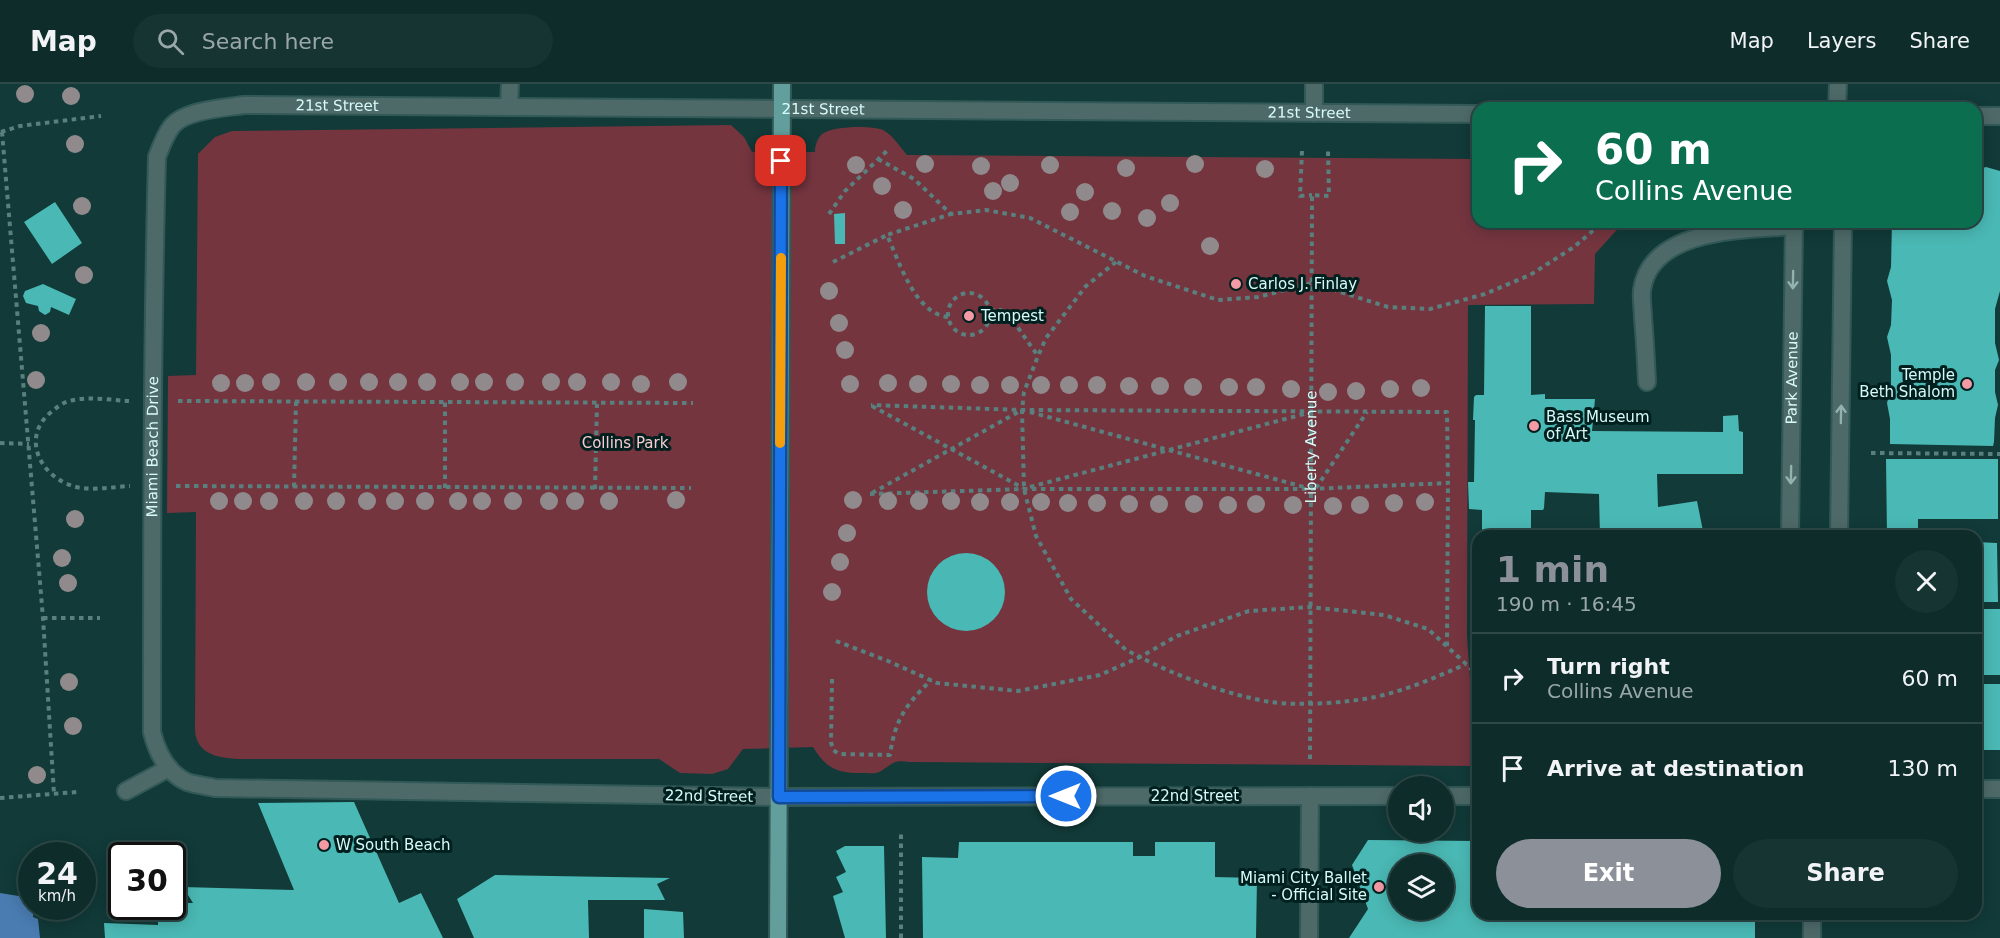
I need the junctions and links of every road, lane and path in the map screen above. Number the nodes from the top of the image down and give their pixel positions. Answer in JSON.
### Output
{"nodes":[{"id":1,"x":510,"y":84,"type":"edge"},
{"id":2,"x":782,"y":84,"type":"edge"},
{"id":3,"x":1314,"y":84,"type":"edge"},
{"id":4,"x":1838,"y":84,"type":"edge"},
{"id":5,"x":1837,"y":102,"type":"edge"},
{"id":6,"x":509,"y":107,"type":"junction"},
{"id":7,"x":781,"y":110,"type":"junction"},
{"id":8,"x":1314,"y":114,"type":"junction"},
{"id":9,"x":1472,"y":114,"type":"edge"},
{"id":10,"x":101,"y":116,"type":"dead end"},
{"id":11,"x":1982,"y":116,"type":"edge"},
{"id":12,"x":2000,"y":116,"type":"edge"},
{"id":13,"x":173,"y":125,"type":"joint"},
{"id":14,"x":1,"y":132,"type":"edge"},
{"id":15,"x":889,"y":149,"type":"dead end"},
{"id":16,"x":1302,"y":151,"type":"dead end"},
{"id":17,"x":1328,"y":151,"type":"dead end"},
{"id":18,"x":878,"y":159,"type":"junction"},
{"id":19,"x":1312,"y":195,"type":"junction"},
{"id":20,"x":829,"y":214,"type":"dead end"},
{"id":21,"x":951,"y":214,"type":"junction"},
{"id":22,"x":1596,"y":228,"type":"edge"},
{"id":23,"x":1751,"y":228,"type":"edge"},
{"id":24,"x":1794,"y":228,"type":"edge"},
{"id":25,"x":1844,"y":228,"type":"edge"},
{"id":26,"x":887,"y":235,"type":"junction"},
{"id":27,"x":833,"y":262,"type":"dead end"},
{"id":28,"x":1116,"y":262,"type":"junction"},
{"id":29,"x":1311,"y":283,"type":"junction"},
{"id":30,"x":990,"y":310,"type":"junction"},
{"id":31,"x":948,"y":317,"type":"junction"},
{"id":32,"x":1038,"y":356,"type":"junction"},
{"id":33,"x":1647,"y":382,"type":"dead end"},
{"id":34,"x":170,"y":400,"type":"dead end"},
{"id":35,"x":136,"y":401,"type":"dead end"},
{"id":36,"x":296,"y":401,"type":"junction"},
{"id":37,"x":446,"y":402,"type":"junction"},
{"id":38,"x":693,"y":403,"type":"dead end"},
{"id":39,"x":597,"y":404,"type":"junction"},
{"id":40,"x":1022,"y":410,"type":"junction"},
{"id":41,"x":1311,"y":412,"type":"junction"},
{"id":42,"x":1367,"y":412,"type":"junction"},
{"id":43,"x":0,"y":443,"type":"edge"},
{"id":44,"x":28,"y":444,"type":"junction"},
{"id":45,"x":35,"y":444,"type":"junction"},
{"id":46,"x":1172,"y":449,"type":"junction"},
{"id":47,"x":950,"y":450,"type":"junction"},
{"id":48,"x":1871,"y":453,"type":"dead end"},
{"id":49,"x":2000,"y":454,"type":"edge"},
{"id":50,"x":1448,"y":483,"type":"junction"},
{"id":51,"x":136,"y":486,"type":"dead end"},
{"id":52,"x":169,"y":486,"type":"dead end"},
{"id":53,"x":294,"y":487,"type":"junction"},
{"id":54,"x":445,"y":488,"type":"junction"},
{"id":55,"x":691,"y":488,"type":"dead end"},
{"id":56,"x":595,"y":489,"type":"junction"},
{"id":57,"x":1024,"y":489,"type":"junction"},
{"id":58,"x":1313,"y":489,"type":"junction"},
{"id":59,"x":1790,"y":530,"type":"edge"},
{"id":60,"x":1839,"y":530,"type":"edge"},
{"id":61,"x":1310,"y":608,"type":"junction"},
{"id":62,"x":43,"y":618,"type":"junction"},
{"id":63,"x":100,"y":618,"type":"dead end"},
{"id":64,"x":836,"y":641,"type":"dead end"},
{"id":65,"x":1447,"y":646,"type":"junction"},
{"id":66,"x":1140,"y":657,"type":"junction"},
{"id":67,"x":1466,"y":664,"type":"junction"},
{"id":68,"x":1472,"y":670,"type":"edge"},
{"id":69,"x":832,"y":680,"type":"dead end"},
{"id":70,"x":931,"y":680,"type":"junction"},
{"id":71,"x":1311,"y":703,"type":"junction"},
{"id":72,"x":1310,"y":759,"type":"dead end"},
{"id":73,"x":169,"y":768,"type":"junction"},
{"id":74,"x":1982,"y":789,"type":"edge"},
{"id":75,"x":2000,"y":789,"type":"edge"},
{"id":76,"x":126,"y":791,"type":"dead end"},
{"id":77,"x":77,"y":792,"type":"dead end"},
{"id":78,"x":54,"y":794,"type":"junction"},
{"id":79,"x":1310,"y":796,"type":"junction"},
{"id":80,"x":1388,"y":796,"type":"edge"},
{"id":81,"x":1454,"y":796,"type":"edge"},
{"id":82,"x":1472,"y":796,"type":"edge"},
{"id":83,"x":779,"y":797,"type":"junction"},
{"id":84,"x":0,"y":798,"type":"edge"},
{"id":85,"x":901,"y":832,"type":"dead end"},
{"id":86,"x":1812,"y":920,"type":"edge"},
{"id":87,"x":778,"y":938,"type":"edge"},
{"id":88,"x":901,"y":938,"type":"edge"},
{"id":89,"x":1309,"y":938,"type":"edge"},
{"id":90,"x":1812,"y":938,"type":"edge"}],
"edges":[{"from":1,"to":6,"type":"street"},
{"from":2,"to":7,"type":"main road"},
{"from":3,"to":8,"type":"street"},
{"from":4,"to":5,"type":"street"},
{"from":6,"to":7,"type":"street","name":"21st Street"},
{"from":6,"to":13,"type":"street","name":"21st Street"},
{"from":7,"to":8,"type":"street","name":"21st Street"},
{"from":7,"to":83,"type":"main road"},
{"from":8,"to":9,"type":"street","name":"21st Street"},
{"from":10,"to":14,"type":"path"},
{"from":11,"to":12,"type":"street"},
{"from":13,"to":73,"type":"street","name":"Miami Beach Drive"},
{"from":14,"to":44,"type":"path"},
{"from":15,"to":18,"type":"path"},
{"from":16,"to":19,"type":"path"},
{"from":17,"to":19,"type":"path"},
{"from":18,"to":20,"type":"path"},
{"from":18,"to":21,"type":"path"},
{"from":19,"to":29,"type":"path","name":"Liberty Avenue"},
{"from":21,"to":26,"type":"path"},
{"from":21,"to":28,"type":"path"},
{"from":22,"to":29,"type":"path"},
{"from":23,"to":33,"type":"street"},
{"from":24,"to":59,"type":"street","name":"Park Avenue","one_way":true},
{"from":60,"to":25,"type":"street","one_way":true},
{"from":26,"to":27,"type":"path"},
{"from":26,"to":31,"type":"path"},
{"from":28,"to":29,"type":"path"},
{"from":28,"to":32,"type":"path"},
{"from":29,"to":41,"type":"path","name":"Liberty Avenue"},
{"from":30,"to":31,"type":"path"},
{"from":30,"to":31,"type":"path"},
{"from":30,"to":32,"type":"path"},
{"from":32,"to":40,"type":"path"},
{"from":34,"to":36,"type":"path"},
{"from":35,"to":45,"type":"path"},
{"from":36,"to":37,"type":"path"},
{"from":36,"to":53,"type":"path"},
{"from":37,"to":39,"type":"path"},
{"from":37,"to":54,"type":"path"},
{"from":38,"to":39,"type":"path"},
{"from":39,"to":56,"type":"path"},
{"from":40,"to":41,"type":"path"},
{"from":40,"to":46,"type":"path"},
{"from":40,"to":47,"type":"path"},
{"from":40,"to":47,"type":"path"},
{"from":40,"to":57,"type":"path"},
{"from":41,"to":42,"type":"path"},
{"from":41,"to":46,"type":"path"},
{"from":41,"to":58,"type":"path","name":"Liberty Avenue"},
{"from":42,"to":50,"type":"path"},
{"from":42,"to":58,"type":"path"},
{"from":43,"to":44,"type":"path"},
{"from":44,"to":45,"type":"path"},
{"from":44,"to":62,"type":"path"},
{"from":45,"to":51,"type":"path"},
{"from":46,"to":57,"type":"path"},
{"from":46,"to":58,"type":"path"},
{"from":47,"to":57,"type":"path"},
{"from":47,"to":57,"type":"path"},
{"from":48,"to":49,"type":"path"},
{"from":50,"to":58,"type":"path"},
{"from":50,"to":65,"type":"path"},
{"from":52,"to":53,"type":"path"},
{"from":53,"to":54,"type":"path"},
{"from":54,"to":56,"type":"path"},
{"from":55,"to":56,"type":"path"},
{"from":57,"to":58,"type":"path"},
{"from":57,"to":66,"type":"path"},
{"from":58,"to":61,"type":"path","name":"Liberty Avenue"},
{"from":61,"to":65,"type":"path"},
{"from":61,"to":66,"type":"path"},
{"from":61,"to":71,"type":"path","name":"Liberty Avenue"},
{"from":62,"to":63,"type":"path"},
{"from":62,"to":78,"type":"path"},
{"from":64,"to":70,"type":"path"},
{"from":65,"to":67,"type":"path"},
{"from":66,"to":70,"type":"path"},
{"from":66,"to":71,"type":"path"},
{"from":67,"to":68,"type":"path"},
{"from":67,"to":71,"type":"path"},
{"from":69,"to":70,"type":"path"},
{"from":71,"to":72,"type":"path","name":"Liberty Avenue"},
{"from":73,"to":76,"type":"street"},
{"from":73,"to":83,"type":"street","name":"22nd Street"},
{"from":74,"to":75,"type":"street"},
{"from":77,"to":78,"type":"path"},
{"from":78,"to":84,"type":"path"},
{"from":79,"to":80,"type":"street","name":"22nd Street"},
{"from":79,"to":83,"type":"street","name":"22nd Street"},
{"from":79,"to":89,"type":"street"},
{"from":81,"to":82,"type":"street"},
{"from":83,"to":87,"type":"main road"},
{"from":85,"to":88,"type":"path"},
{"from":86,"to":90,"type":"street"}]}
